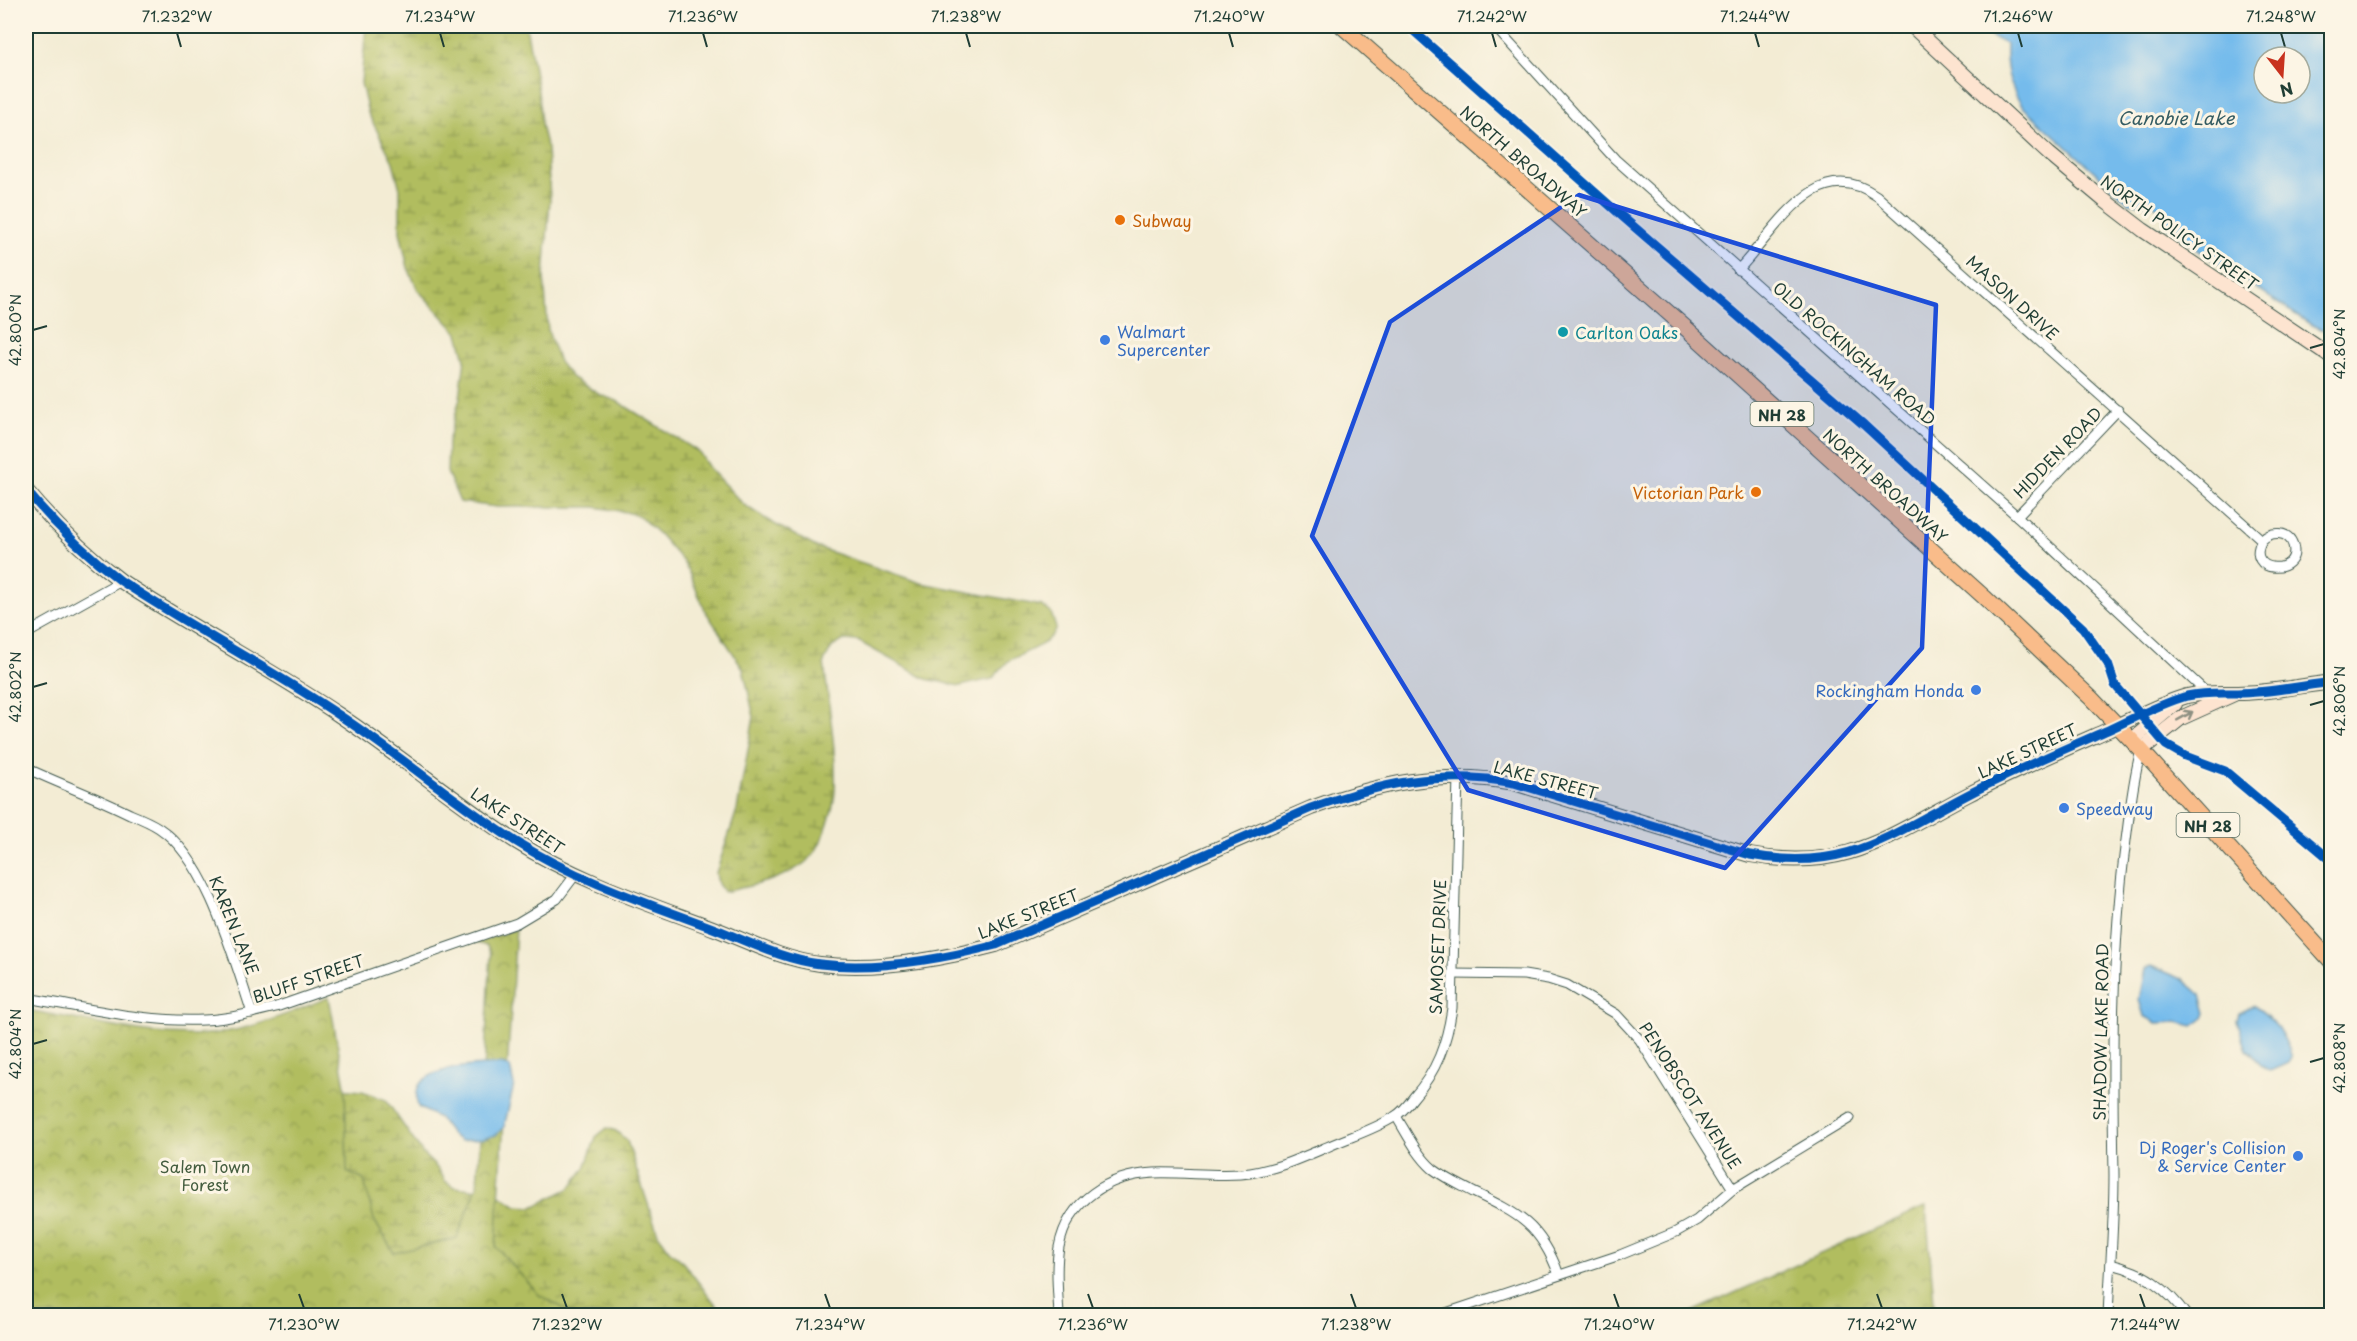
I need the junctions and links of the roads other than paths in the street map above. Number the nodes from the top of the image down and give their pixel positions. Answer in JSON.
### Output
{"nodes":[{"id":1,"x":1342,"y":26,"type":"edge"},
{"id":2,"x":1494,"y":26,"type":"edge"},
{"id":3,"x":1912,"y":26,"type":"edge"},
{"id":4,"x":1738,"y":270,"type":"junction"},
{"id":5,"x":2331,"y":357,"type":"edge"},
{"id":6,"x":2118,"y":410,"type":"junction"},
{"id":7,"x":26,"y":490,"type":"edge"},
{"id":8,"x":2017,"y":516,"type":"junction"},
{"id":9,"x":2262,"y":540,"type":"dead end"},
{"id":10,"x":121,"y":580,"type":"junction"},
{"id":11,"x":26,"y":634,"type":"edge"},
{"id":12,"x":2331,"y":682,"type":"edge"},
{"id":13,"x":2207,"y":693,"type":"junction"},
{"id":14,"x":2236,"y":693,"type":"junction"},
{"id":15,"x":2187,"y":696,"type":"junction"},
{"id":16,"x":2118,"y":726,"type":"junction"},
{"id":17,"x":2137,"y":745,"type":"junction"},
{"id":18,"x":26,"y":768,"type":"edge"},
{"id":19,"x":1458,"y":776,"type":"junction"},
{"id":20,"x":576,"y":874,"type":"junction"},
{"id":21,"x":2331,"y":962,"type":"edge"},
{"id":22,"x":1453,"y":974,"type":"junction"},
{"id":23,"x":26,"y":998,"type":"edge"},
{"id":24,"x":252,"y":1013,"type":"junction"},
{"id":25,"x":1396,"y":1116,"type":"junction"},
{"id":26,"x":1850,"y":1118,"type":"dead end"},
{"id":27,"x":1733,"y":1189,"type":"junction"},
{"id":28,"x":2111,"y":1264,"type":"junction"},
{"id":29,"x":1559,"y":1275,"type":"junction"},
{"id":30,"x":1059,"y":1316,"type":"edge"},
{"id":31,"x":1437,"y":1316,"type":"edge"},
{"id":32,"x":2108,"y":1316,"type":"edge"},
{"id":33,"x":2187,"y":1316,"type":"edge"}],
"edges":[{"from":1,"to":16,"type":"main road","name":"NORTH BROADWAY","number":"NH 28"},
{"from":2,"to":4,"type":"street","name":"OLD ROCKINGHAM ROAD"},
{"from":3,"to":5,"type":"street","name":"NORTH POLICY STREET"},
{"from":4,"to":6,"type":"street","name":"MASON DRIVE"},
{"from":4,"to":8,"type":"street","name":"OLD ROCKINGHAM ROAD"},
{"from":6,"to":8,"type":"street","name":"HIDDEN ROAD"},
{"from":6,"to":9,"type":"street","name":"MASON DRIVE"},
{"from":7,"to":10,"type":"street","name":"LAKE STREET"},
{"from":8,"to":13,"type":"street","name":"OLD ROCKINGHAM ROAD"},
{"from":10,"to":11,"type":"street"},
{"from":10,"to":20,"type":"street","name":"LAKE STREET"},
{"from":12,"to":14,"type":"street"},
{"from":13,"to":14,"type":"street","name":"LAKE STREET"},
{"from":13,"to":15,"type":"street","name":"LAKE STREET"},
{"from":17,"to":14,"type":"street","one_way":true},
{"from":15,"to":16,"type":"street","name":"LAKE STREET"},
{"from":15,"to":17,"type":"street"},
{"from":16,"to":17,"type":"main road","name":"NORTH BROADWAY","number":"NH 28"},
{"from":16,"to":19,"type":"street","name":"LAKE STREET"},
{"from":17,"to":21,"type":"main road","name":"NORTH BROADWAY","number":"NH 28"},
{"from":17,"to":28,"type":"street","name":"SHADOW LAKE ROAD"},
{"from":18,"to":24,"type":"street","name":"KAREN LANE"},
{"from":19,"to":20,"type":"street","name":"LAKE STREET"},
{"from":19,"to":22,"type":"street","name":"SAMOSET DRIVE"},
{"from":20,"to":24,"type":"street","name":"BLUFF STREET"},
{"from":22,"to":25,"type":"street","name":"SAMOSET DRIVE"},
{"from":22,"to":27,"type":"street","name":"PENOBSCOT AVENUE"},
{"from":23,"to":24,"type":"street","name":"BLUFF STREET"},
{"from":25,"to":29,"type":"street"},
{"from":25,"to":30,"type":"street","name":"SAMOSET DRIVE"},
{"from":26,"to":27,"type":"street"},
{"from":27,"to":29,"type":"street"},
{"from":28,"to":32,"type":"street","name":"SHADOW LAKE ROAD"},
{"from":28,"to":33,"type":"street"},
{"from":29,"to":31,"type":"street"}]}
